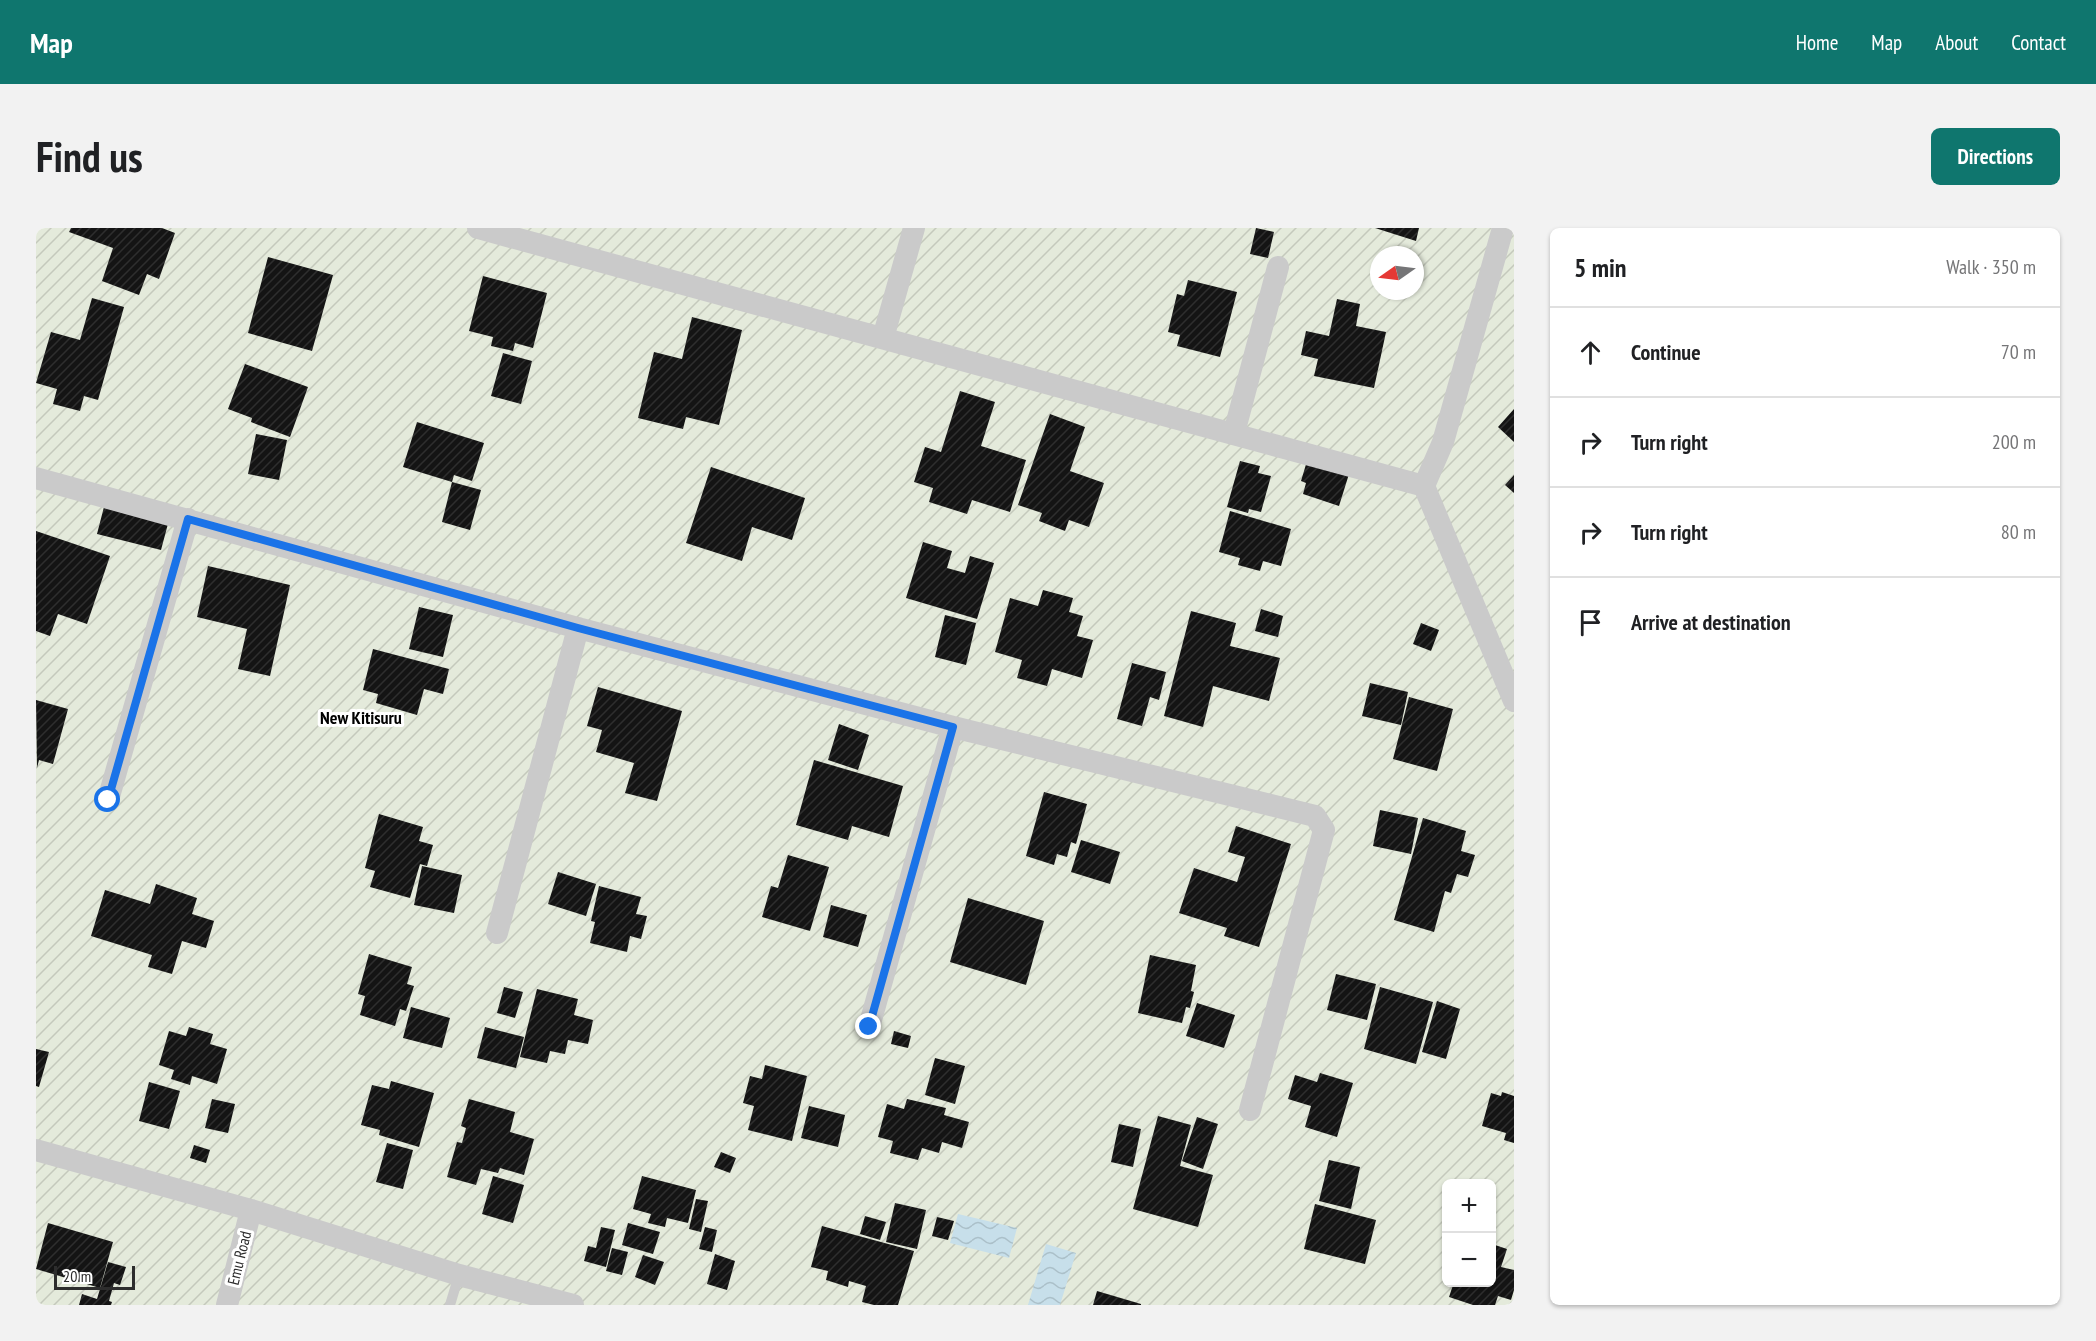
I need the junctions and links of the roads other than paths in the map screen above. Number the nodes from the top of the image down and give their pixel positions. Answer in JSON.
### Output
{"nodes":[{"id":1,"x":914,"y":228,"type":"edge"},
{"id":2,"x":1503,"y":228,"type":"edge"},
{"id":3,"x":484,"y":229,"type":"edge"},
{"id":4,"x":1278,"y":267,"type":"dead end"},
{"id":5,"x":883,"y":338,"type":"junction"},
{"id":6,"x":1234,"y":433,"type":"junction"},
{"id":7,"x":36,"y":478,"type":"edge"},
{"id":8,"x":1424,"y":486,"type":"junction"},
{"id":9,"x":188,"y":519,"type":"junction"},
{"id":10,"x":578,"y":628,"type":"junction"},
{"id":11,"x":1514,"y":701,"type":"edge"},
{"id":12,"x":953,"y":727,"type":"junction"},
{"id":13,"x":108,"y":800,"type":"dead end"},
{"id":14,"x":497,"y":933,"type":"dead end"},
{"id":15,"x":869,"y":1027,"type":"dead end"},
{"id":16,"x":1250,"y":1110,"type":"dead end"},
{"id":17,"x":36,"y":1151,"type":"edge"},
{"id":18,"x":251,"y":1210,"type":"junction"},
{"id":19,"x":459,"y":1275,"type":"junction"},
{"id":20,"x":227,"y":1305,"type":"edge"},
{"id":21,"x":450,"y":1305,"type":"edge"},
{"id":22,"x":573,"y":1305,"type":"edge"}],
"edges":[{"from":1,"to":5,"type":"street"},
{"from":2,"to":8,"type":"street"},
{"from":3,"to":5,"type":"street"},
{"from":4,"to":6,"type":"street"},
{"from":5,"to":6,"type":"street"},
{"from":6,"to":8,"type":"street"},
{"from":7,"to":9,"type":"street"},
{"from":8,"to":11,"type":"street"},
{"from":9,"to":10,"type":"street"},
{"from":9,"to":13,"type":"street"},
{"from":10,"to":12,"type":"street"},
{"from":10,"to":14,"type":"street"},
{"from":12,"to":15,"type":"street"},
{"from":12,"to":16,"type":"street"},
{"from":17,"to":18,"type":"street"},
{"from":18,"to":19,"type":"street"},
{"from":18,"to":20,"type":"street","name":"Emu Road"},
{"from":19,"to":21,"type":"lane"},
{"from":19,"to":22,"type":"street"}]}
